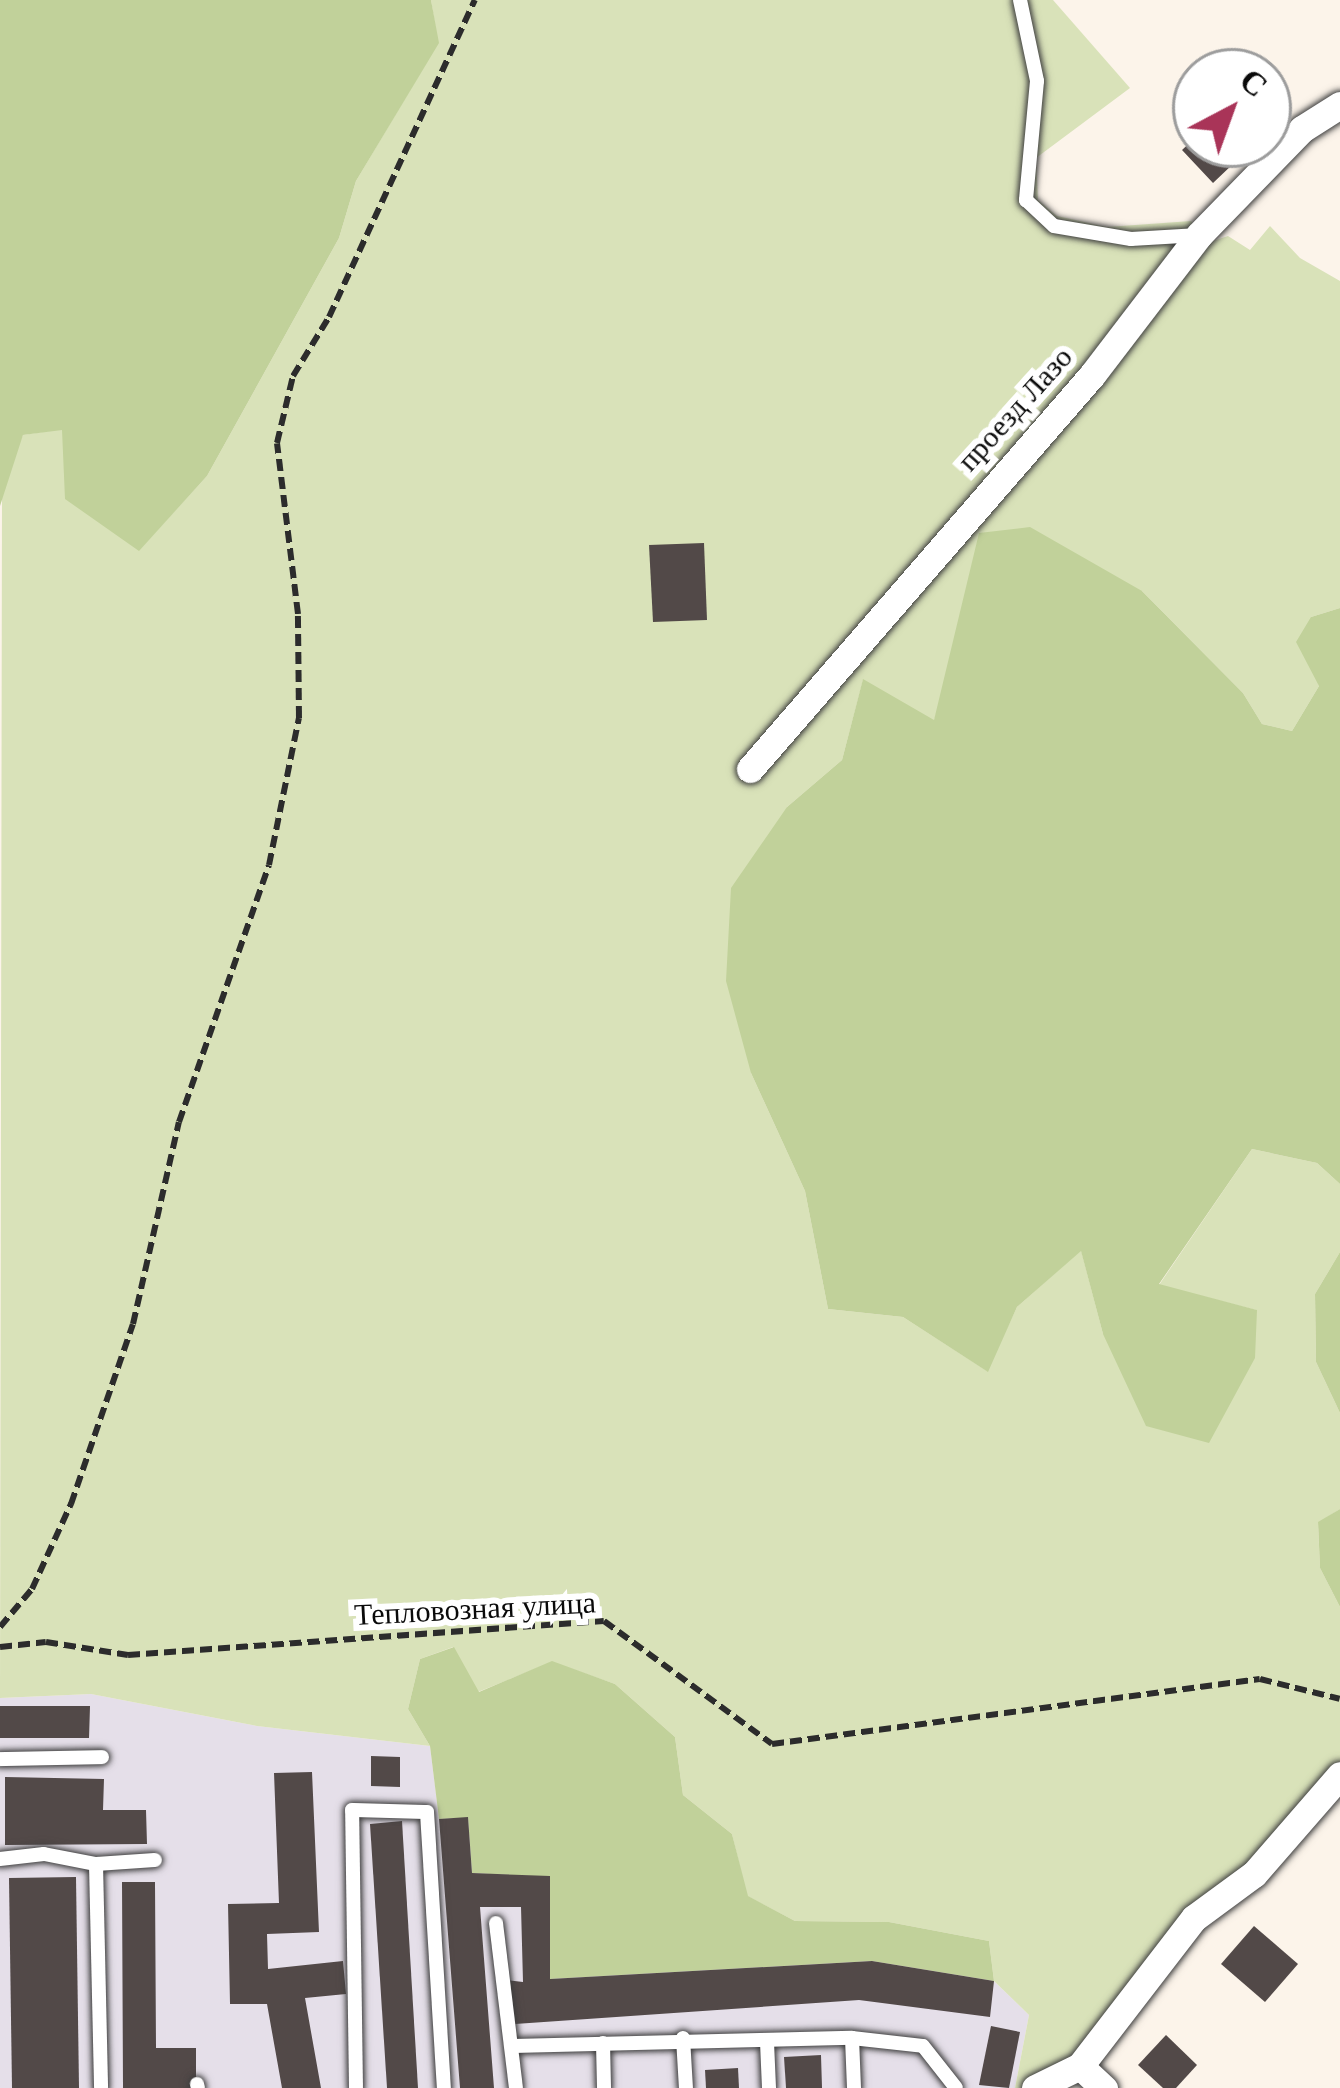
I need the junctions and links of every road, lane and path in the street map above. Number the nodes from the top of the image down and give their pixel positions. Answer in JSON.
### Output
{"nodes":[{"id":1,"x":475,"y":0,"type":"edge"},
{"id":2,"x":1020,"y":0,"type":"edge"},
{"id":3,"x":1340,"y":105,"type":"edge"},
{"id":4,"x":1199,"y":235,"type":"junction"},
{"id":5,"x":750,"y":769,"type":"dead end"},
{"id":6,"x":0,"y":1627,"type":"edge"},
{"id":7,"x":0,"y":1647,"type":"edge"},
{"id":8,"x":1340,"y":1700,"type":"edge"},
{"id":9,"x":102,"y":1757,"type":"dead end"},
{"id":10,"x":0,"y":1760,"type":"edge"},
{"id":11,"x":1340,"y":1775,"type":"edge"},
{"id":12,"x":0,"y":1859,"type":"edge"},
{"id":13,"x":155,"y":1859,"type":"dead end"},
{"id":14,"x":96,"y":1864,"type":"junction"},
{"id":15,"x":496,"y":1923,"type":"dead end"},
{"id":16,"x":683,"y":2038,"type":"junction"},
{"id":17,"x":852,"y":2038,"type":"junction"},
{"id":18,"x":767,"y":2042,"type":"junction"},
{"id":19,"x":603,"y":2043,"type":"junction"},
{"id":20,"x":513,"y":2046,"type":"junction"},
{"id":21,"x":1080,"y":2066,"type":"junction"},
{"id":22,"x":100,"y":2088,"type":"edge"},
{"id":23,"x":356,"y":2088,"type":"edge"},
{"id":24,"x":444,"y":2088,"type":"edge"},
{"id":25,"x":516,"y":2088,"type":"edge"},
{"id":26,"x":604,"y":2088,"type":"edge"},
{"id":27,"x":686,"y":2088,"type":"edge"},
{"id":28,"x":769,"y":2088,"type":"edge"},
{"id":29,"x":854,"y":2088,"type":"edge"},
{"id":30,"x":956,"y":2088,"type":"edge"},
{"id":31,"x":1034,"y":2088,"type":"edge"},
{"id":32,"x":1104,"y":2088,"type":"edge"}],
"edges":[{"from":1,"to":6,"type":"path"},
{"from":2,"to":4,"type":"lane"},
{"from":3,"to":4,"type":"street","name":"проезд Лазо"},
{"from":4,"to":5,"type":"street","name":"проезд Лазо"},
{"from":7,"to":8,"type":"path","name":"Тепловозная улица"},
{"from":9,"to":10,"type":"lane"},
{"from":11,"to":21,"type":"street"},
{"from":12,"to":14,"type":"lane"},
{"from":13,"to":14,"type":"lane"},
{"from":14,"to":22,"type":"lane"},
{"from":15,"to":20,"type":"lane"},
{"from":16,"to":18,"type":"lane"},
{"from":16,"to":19,"type":"lane"},
{"from":16,"to":27,"type":"lane"},
{"from":17,"to":18,"type":"lane"},
{"from":17,"to":29,"type":"lane"},
{"from":17,"to":30,"type":"lane"},
{"from":18,"to":28,"type":"lane"},
{"from":19,"to":20,"type":"lane"},
{"from":19,"to":26,"type":"lane"},
{"from":20,"to":25,"type":"lane"},
{"from":21,"to":31,"type":"street"},
{"from":21,"to":32,"type":"street"},
{"from":23,"to":24,"type":"lane"}]}
